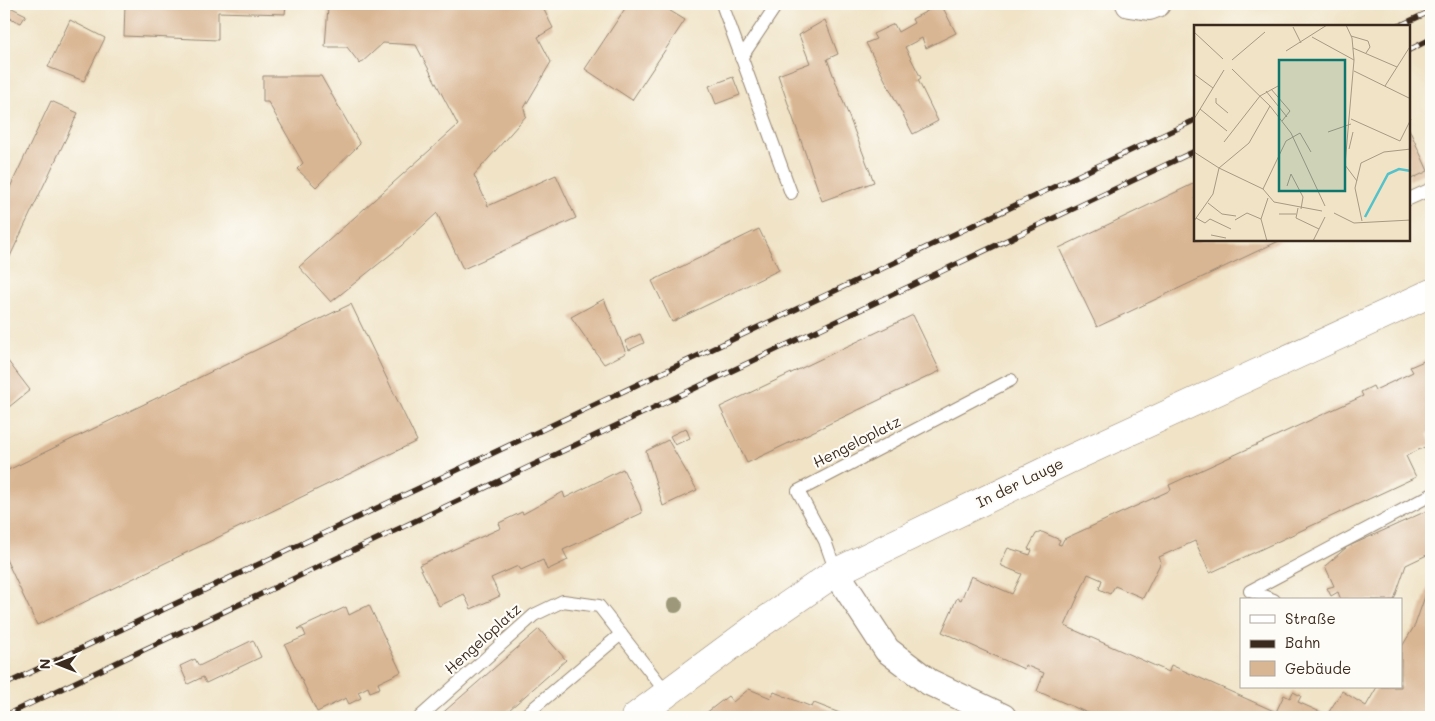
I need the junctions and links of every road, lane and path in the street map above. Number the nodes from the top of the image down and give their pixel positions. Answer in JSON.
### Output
{"nodes":[{"id":1,"x":722,"y":4,"type":"edge"},
{"id":2,"x":777,"y":4,"type":"edge"},
{"id":3,"x":1129,"y":4,"type":"edge"},
{"id":4,"x":1157,"y":4,"type":"edge"},
{"id":5,"x":741,"y":58,"type":"junction"},
{"id":6,"x":1431,"y":189,"type":"edge"},
{"id":7,"x":791,"y":193,"type":"dead end"},
{"id":8,"x":1410,"y":199,"type":"edge"},
{"id":9,"x":1431,"y":294,"type":"edge"},
{"id":10,"x":1011,"y":380,"type":"dead end"},
{"id":11,"x":1431,"y":495,"type":"edge"},
{"id":12,"x":836,"y":572,"type":"junction"},
{"id":13,"x":1269,"y":598,"type":"edge"},
{"id":14,"x":620,"y":634,"type":"junction"},
{"id":15,"x":666,"y":692,"type":"junction"},
{"id":16,"x":420,"y":717,"type":"edge"},
{"id":17,"x":523,"y":717,"type":"edge"},
{"id":18,"x":635,"y":717,"type":"edge"},
{"id":19,"x":1003,"y":717,"type":"edge"}],
"edges":[{"from":1,"to":5,"type":"lane"},
{"from":2,"to":5,"type":"lane"},
{"from":3,"to":4,"type":"street"},
{"from":5,"to":7,"type":"lane"},
{"from":6,"to":8,"type":"lane"},
{"from":9,"to":12,"type":"street","name":"In der Lauge"},
{"from":10,"to":12,"type":"lane","name":"Hengeloplatz"},
{"from":11,"to":13,"type":"lane"},
{"from":12,"to":15,"type":"street","name":"In der Lauge"},
{"from":12,"to":19,"type":"street"},
{"from":14,"to":15,"type":"lane","name":"Hengeloplatz"},
{"from":14,"to":16,"type":"lane","name":"Hengeloplatz"},
{"from":14,"to":17,"type":"lane"},
{"from":15,"to":18,"type":"street","name":"In der Lauge"}]}
